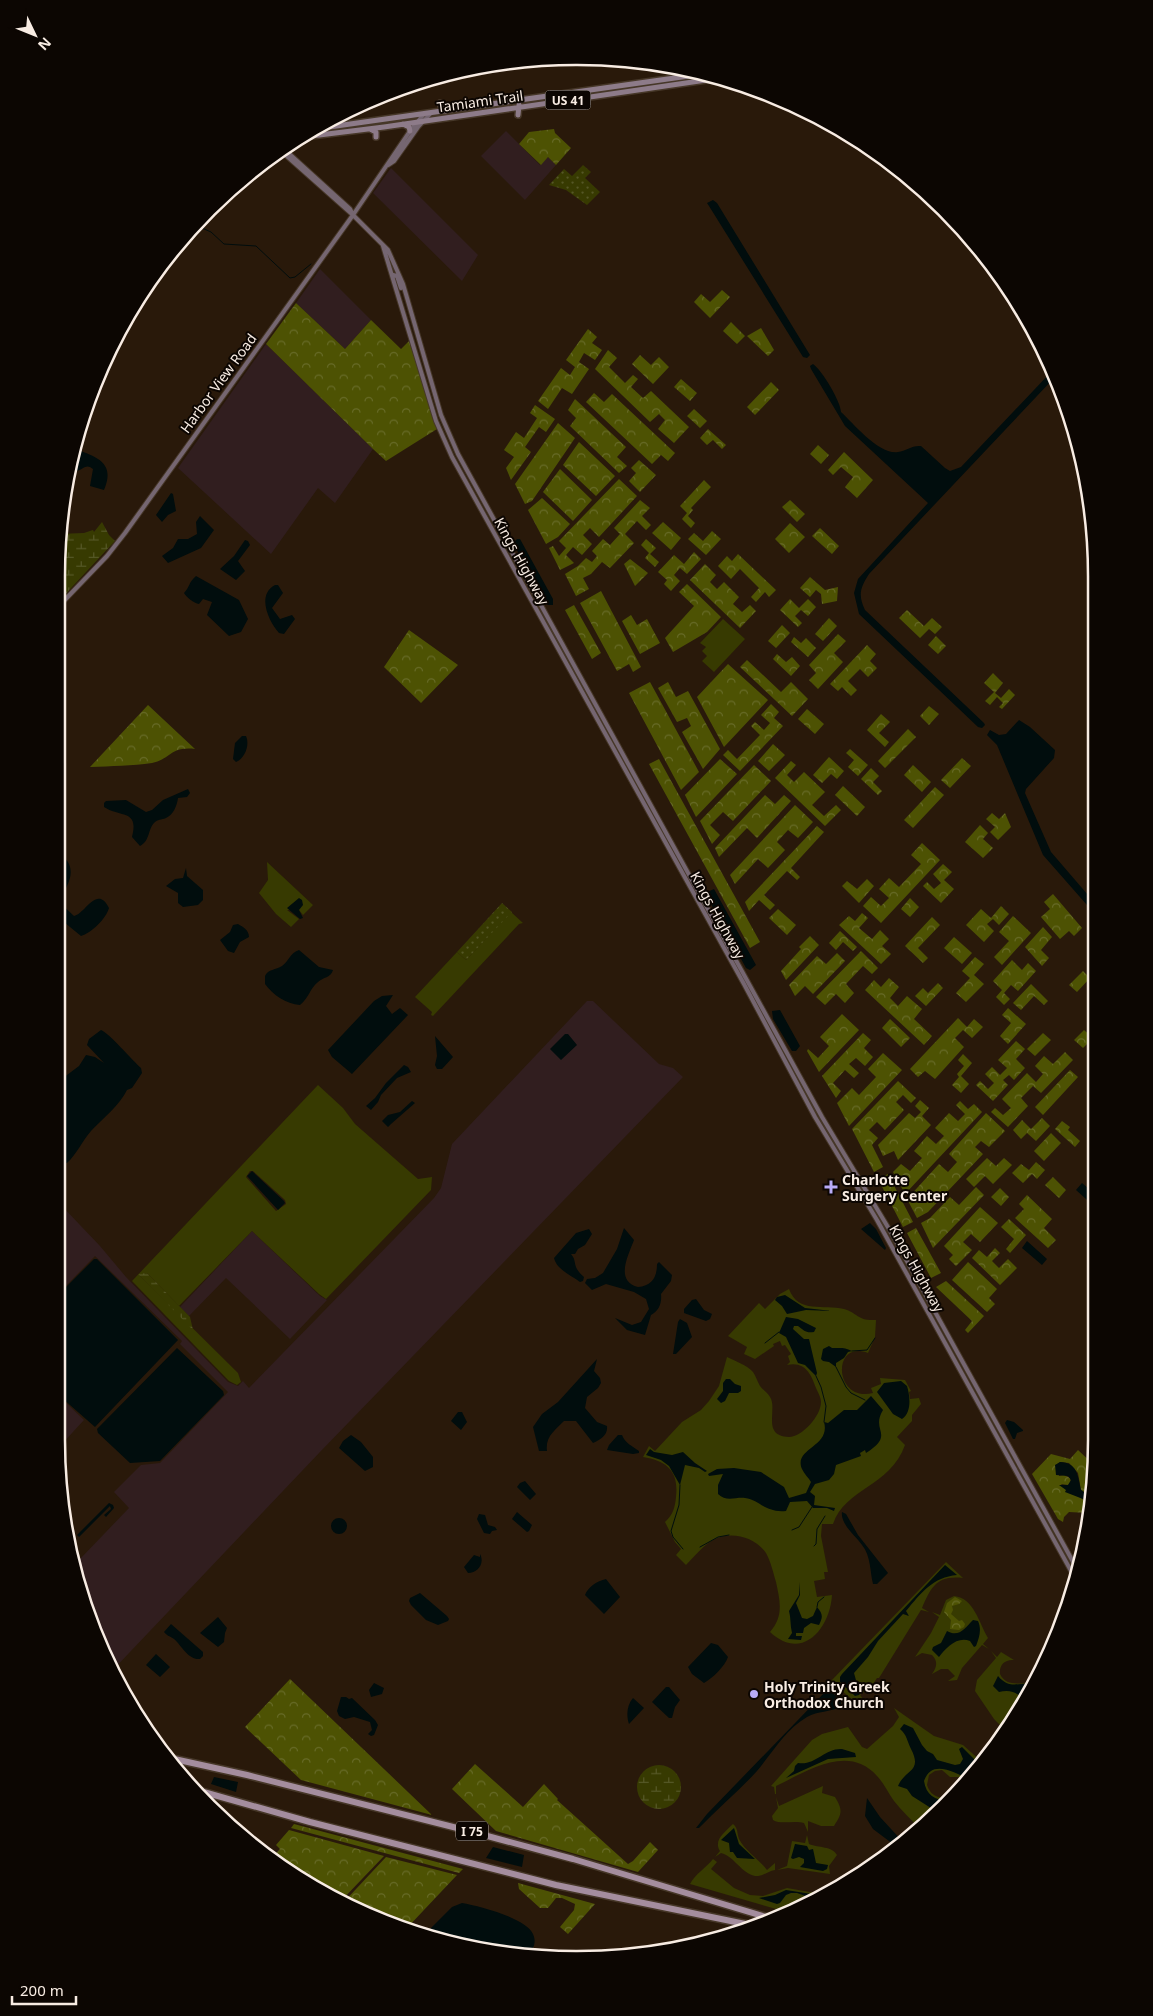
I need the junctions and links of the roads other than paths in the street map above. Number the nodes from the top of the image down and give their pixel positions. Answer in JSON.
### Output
{"nodes":[{"id":1,"x":689,"y":78,"type":"edge"},
{"id":2,"x":696,"y":79,"type":"edge"},
{"id":3,"x":528,"y":100,"type":"junction"},
{"id":4,"x":514,"y":102,"type":"junction"},
{"id":5,"x":440,"y":104,"type":"dead end"},
{"id":6,"x":518,"y":107,"type":"junction"},
{"id":7,"x":505,"y":109,"type":"junction"},
{"id":8,"x":447,"y":111,"type":"junction"},
{"id":9,"x":431,"y":113,"type":"junction"},
{"id":10,"x":424,"y":114,"type":"junction"},
{"id":11,"x":420,"y":121,"type":"junction"},
{"id":12,"x":403,"y":124,"type":"junction"},
{"id":13,"x":346,"y":126,"type":"junction"},
{"id":14,"x":332,"y":128,"type":"edge"},
{"id":15,"x":369,"y":129,"type":"junction"},
{"id":16,"x":410,"y":132,"type":"junction"},
{"id":17,"x":335,"y":133,"type":"junction"},
{"id":18,"x":319,"y":135,"type":"edge"},
{"id":19,"x":376,"y":137,"type":"dead end"},
{"id":20,"x":288,"y":154,"type":"edge"},
{"id":21,"x":388,"y":165,"type":"junction"},
{"id":22,"x":353,"y":215,"type":"junction"},
{"id":23,"x":383,"y":246,"type":"junction"},
{"id":24,"x":388,"y":261,"type":"junction"},
{"id":25,"x":398,"y":272,"type":"junction"},
{"id":26,"x":393,"y":274,"type":"junction"},
{"id":27,"x":405,"y":293,"type":"junction"},
{"id":28,"x":413,"y":318,"type":"junction"},
{"id":29,"x":406,"y":320,"type":"junction"},
{"id":30,"x":65,"y":600,"type":"edge"},
{"id":31,"x":978,"y":1402,"type":"junction"},
{"id":32,"x":986,"y":1405,"type":"junction"},
{"id":33,"x":1073,"y":1562,"type":"edge"},
{"id":34,"x":1071,"y":1571,"type":"edge"},
{"id":35,"x":178,"y":1760,"type":"edge"},
{"id":36,"x":207,"y":1793,"type":"edge"},
{"id":37,"x":762,"y":1916,"type":"edge"},
{"id":38,"x":742,"y":1923,"type":"edge"}],
"edges":[{"from":1,"to":3,"type":"main road","name":"Tamiami Trail","number":"US 41"},
{"from":2,"to":6,"type":"main road","name":"Tamiami Trail","number":"US 41"},
{"from":3,"to":4,"type":"main road","name":"Tamiami Trail","number":"US 41"},
{"from":3,"to":6,"type":"main road"},
{"from":4,"to":7,"type":"main road"},
{"from":4,"to":8,"type":"main road","name":"Tamiami Trail","number":"US 41"},
{"from":5,"to":8,"type":"main road"},
{"from":6,"to":7,"type":"main road","name":"Tamiami Trail","number":"US 41"},
{"from":7,"to":11,"type":"main road","name":"Tamiami Trail","number":"US 41"},
{"from":8,"to":9,"type":"main road","name":"Tamiami Trail","number":"US 41"},
{"from":9,"to":10,"type":"main road","name":"Tamiami Trail","number":"US 41"},
{"from":9,"to":11,"type":"main road","name":"Harbor View Road"},
{"from":10,"to":11,"type":"main road","name":"Harbor View Road"},
{"from":10,"to":13,"type":"main road","name":"Tamiami Trail","number":"US 41"},
{"from":11,"to":12,"type":"main road","name":"Tamiami Trail","number":"US 41"},
{"from":11,"to":16,"type":"main road","name":"Harbor View Road"},
{"from":11,"to":21,"type":"main road","name":"Harbor View Road"},
{"from":12,"to":15,"type":"main road","name":"Tamiami Trail","number":"US 41"},
{"from":12,"to":16,"type":"main road"},
{"from":13,"to":14,"type":"main road","name":"Tamiami Trail","number":"US 41"},
{"from":13,"to":17,"type":"main road"},
{"from":15,"to":17,"type":"main road","name":"Tamiami Trail","number":"US 41"},
{"from":15,"to":19,"type":"main road"},
{"from":16,"to":21,"type":"main road","name":"Harbor View Road"},
{"from":17,"to":18,"type":"main road","name":"Tamiami Trail","number":"US 41"},
{"from":20,"to":22,"type":"main road","name":"Kings Highway"},
{"from":21,"to":22,"type":"main road","name":"Harbor View Road"},
{"from":22,"to":23,"type":"main road","name":"Kings Highway"},
{"from":22,"to":30,"type":"main road","name":"Harbor View Road"},
{"from":23,"to":24,"type":"main road","name":"Kings Highway"},
{"from":23,"to":25,"type":"main road","name":"Kings Highway"},
{"from":24,"to":25,"type":"main road"},
{"from":24,"to":26,"type":"main road","name":"Kings Highway"},
{"from":25,"to":27,"type":"main road","name":"Kings Highway"},
{"from":26,"to":27,"type":"main road"},
{"from":26,"to":29,"type":"main road","name":"Kings Highway"},
{"from":27,"to":28,"type":"main road","name":"Kings Highway"},
{"from":28,"to":29,"type":"main road"},
{"from":28,"to":32,"type":"main road","name":"Kings Highway"},
{"from":29,"to":31,"type":"main road","name":"Kings Highway"},
{"from":31,"to":32,"type":"main road"},
{"from":31,"to":34,"type":"main road","name":"Kings Highway"},
{"from":32,"to":33,"type":"main road","name":"Kings Highway"},
{"from":35,"to":37,"type":"highway","number":"I 75"},
{"from":36,"to":38,"type":"highway","number":"I 75"}]}
